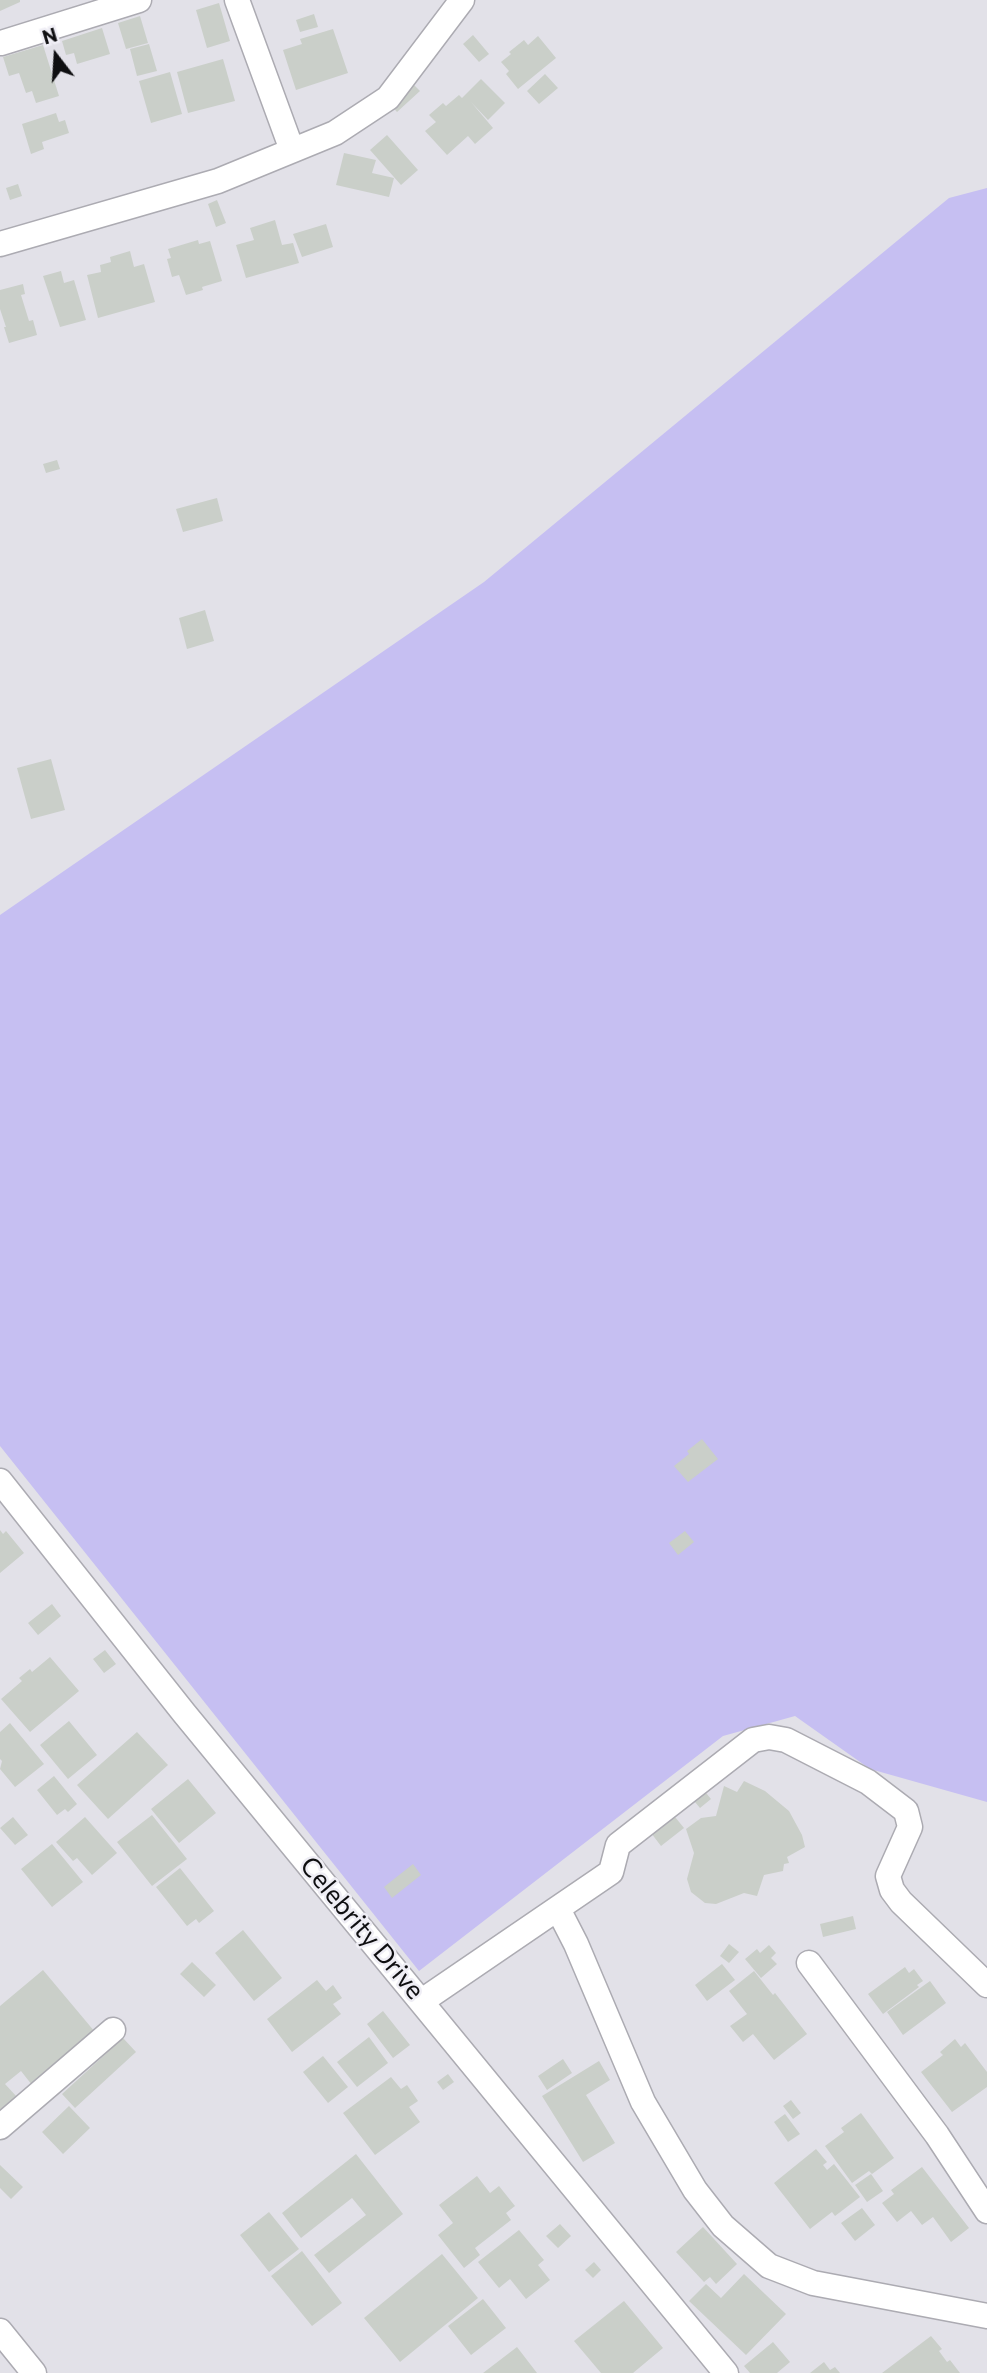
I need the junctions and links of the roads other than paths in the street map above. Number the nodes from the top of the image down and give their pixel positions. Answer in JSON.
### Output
{"nodes":[{"id":1,"x":139,"y":0,"type":"edge"},
{"id":2,"x":237,"y":0,"type":"edge"},
{"id":3,"x":462,"y":0,"type":"edge"},
{"id":4,"x":1,"y":43,"type":"edge"},
{"id":5,"x":292,"y":150,"type":"junction"},
{"id":6,"x":0,"y":244,"type":"edge"},
{"id":7,"x":0,"y":1481,"type":"edge"},
{"id":8,"x":558,"y":1909,"type":"junction"},
{"id":9,"x":809,"y":1963,"type":"dead end"},
{"id":10,"x":984,"y":1977,"type":"edge"},
{"id":11,"x":422,"y":2001,"type":"junction"},
{"id":12,"x":113,"y":2030,"type":"dead end"},
{"id":13,"x":0,"y":2127,"type":"edge"},
{"id":14,"x":987,"y":2211,"type":"edge"},
{"id":15,"x":987,"y":2316,"type":"edge"},
{"id":16,"x":0,"y":2332,"type":"edge"},
{"id":17,"x":34,"y":2373,"type":"edge"},
{"id":18,"x":726,"y":2373,"type":"edge"}],
"edges":[{"from":1,"to":4,"type":"street"},
{"from":2,"to":5,"type":"street"},
{"from":3,"to":5,"type":"street"},
{"from":5,"to":6,"type":"street"},
{"from":7,"to":11,"type":"street","name":"Celebrity Drive"},
{"from":8,"to":10,"type":"street"},
{"from":8,"to":11,"type":"street"},
{"from":8,"to":15,"type":"street"},
{"from":9,"to":14,"type":"street"},
{"from":11,"to":18,"type":"street","name":"Celebrity Drive"},
{"from":12,"to":13,"type":"street"},
{"from":16,"to":17,"type":"street"}]}
